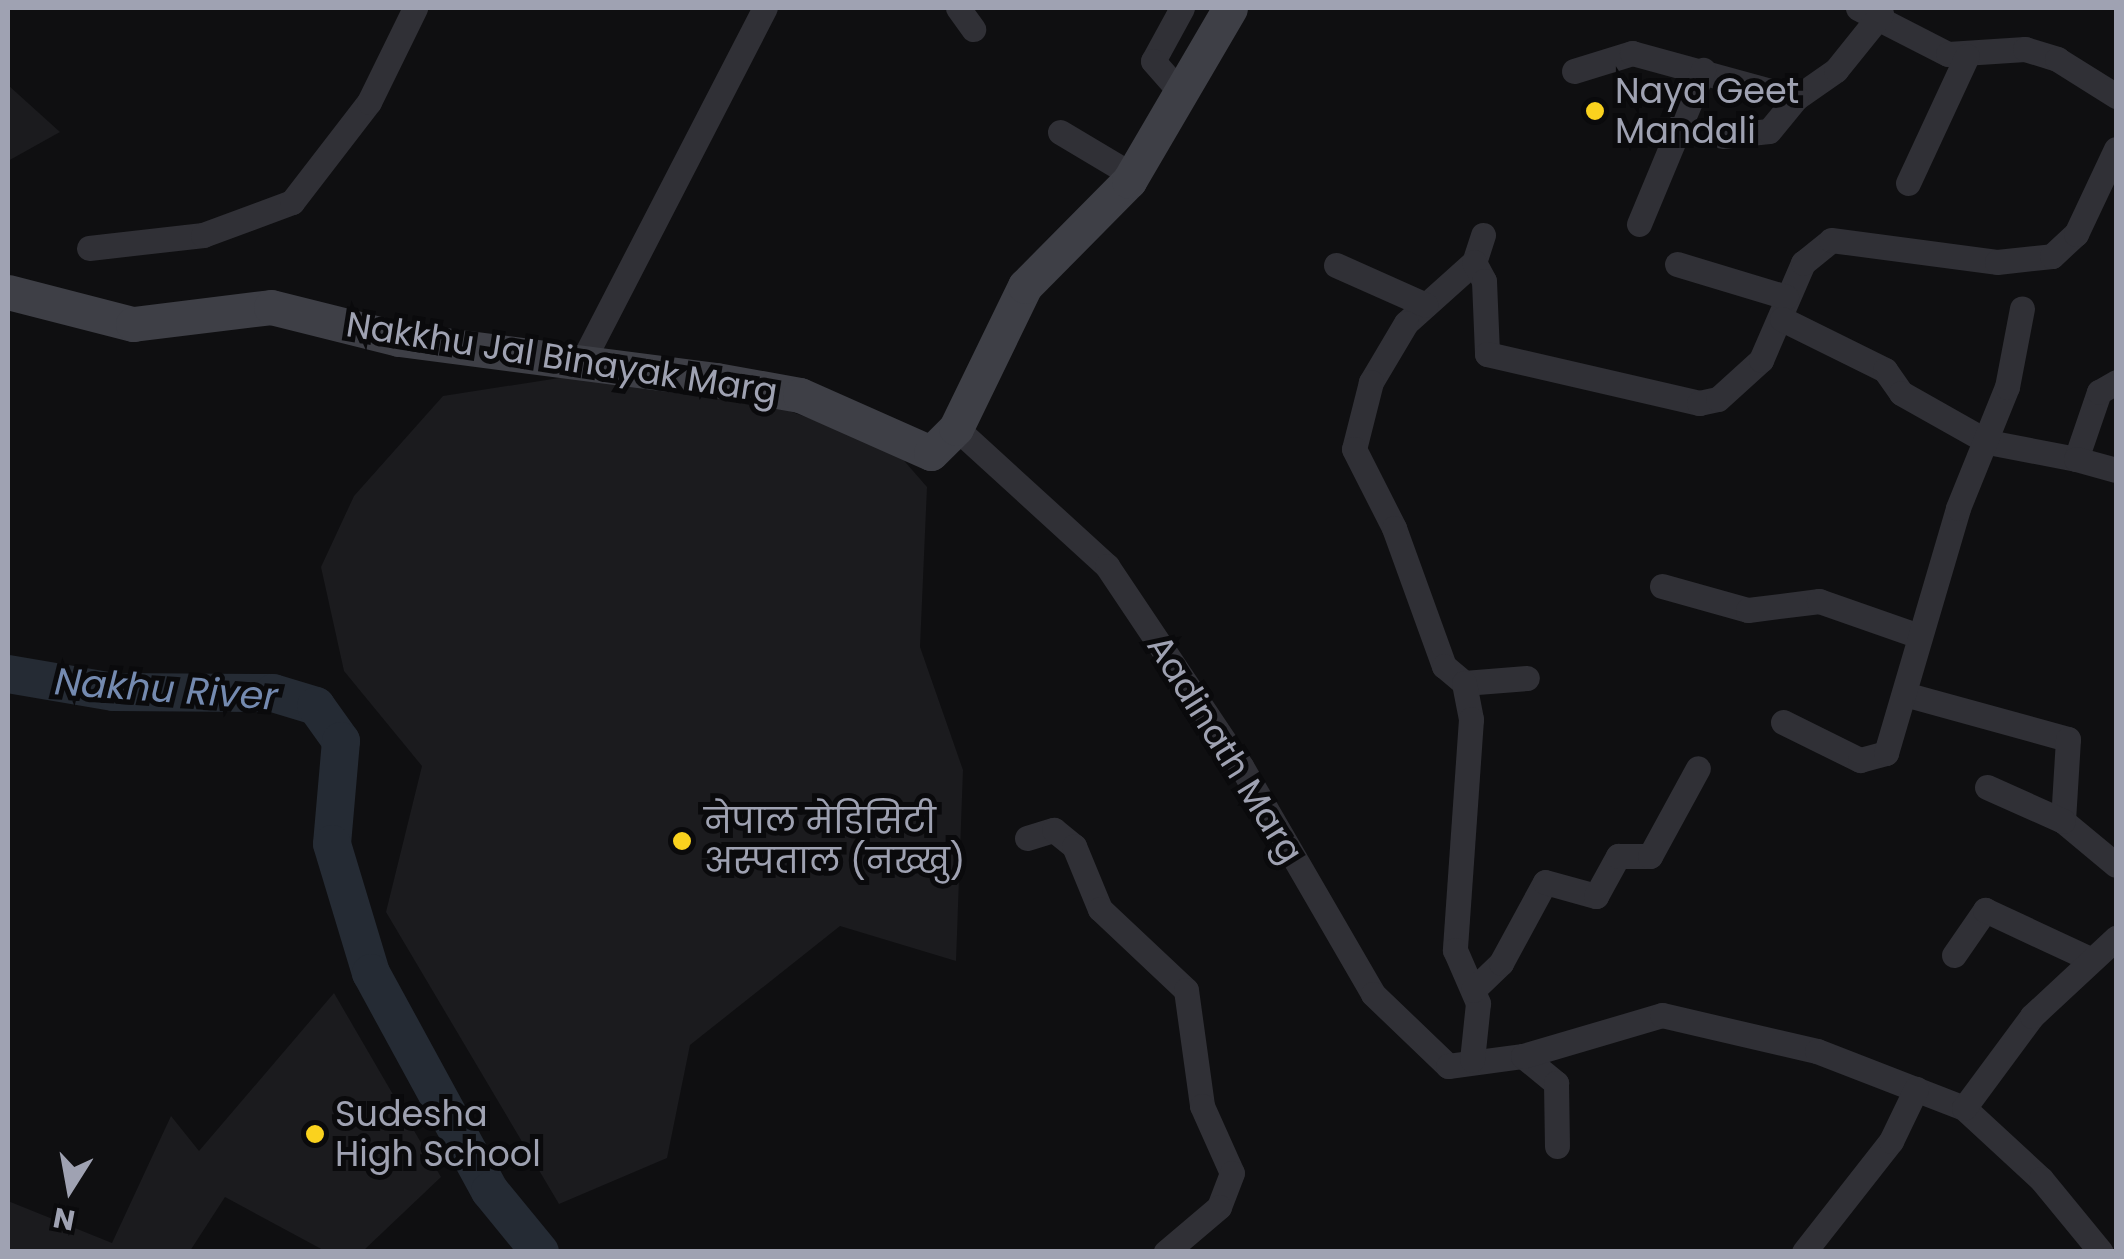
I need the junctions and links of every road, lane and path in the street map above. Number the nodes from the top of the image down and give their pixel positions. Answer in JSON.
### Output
{"nodes":[{"id":1,"x":415,"y":8,"type":"edge"},
{"id":2,"x":765,"y":8,"type":"edge"},
{"id":3,"x":958,"y":8,"type":"edge"},
{"id":4,"x":1182,"y":8,"type":"edge"},
{"id":5,"x":1230,"y":8,"type":"edge"},
{"id":6,"x":1871,"y":10,"type":"edge"},
{"id":7,"x":974,"y":29,"type":"dead end"},
{"id":8,"x":1967,"y":56,"type":"junction"},
{"id":9,"x":1703,"y":70,"type":"junction"},
{"id":10,"x":1574,"y":71,"type":"dead end"},
{"id":11,"x":1182,"y":94,"type":"junction"},
{"id":12,"x":2116,"y":96,"type":"edge"},
{"id":13,"x":1796,"y":98,"type":"junction"},
{"id":14,"x":1060,"y":132,"type":"dead end"},
{"id":15,"x":1722,"y":136,"type":"dead end"},
{"id":16,"x":2116,"y":149,"type":"edge"},
{"id":17,"x":1132,"y":174,"type":"junction"},
{"id":18,"x":1908,"y":183,"type":"dead end"},
{"id":19,"x":1640,"y":224,"type":"dead end"},
{"id":20,"x":1483,"y":236,"type":"dead end"},
{"id":21,"x":89,"y":248,"type":"dead end"},
{"id":22,"x":1474,"y":262,"type":"junction"},
{"id":23,"x":1678,"y":264,"type":"dead end"},
{"id":24,"x":1336,"y":266,"type":"dead end"},
{"id":25,"x":8,"y":292,"type":"edge"},
{"id":26,"x":1426,"y":305,"type":"junction"},
{"id":27,"x":1784,"y":308,"type":"junction"},
{"id":28,"x":2022,"y":308,"type":"dead end"},
{"id":29,"x":580,"y":366,"type":"junction"},
{"id":30,"x":2116,"y":382,"type":"edge"},
{"id":31,"x":956,"y":428,"type":"junction"},
{"id":32,"x":1988,"y":442,"type":"junction"},
{"id":33,"x":2076,"y":459,"type":"junction"},
{"id":34,"x":2116,"y":470,"type":"edge"},
{"id":35,"x":1662,"y":586,"type":"dead end"},
{"id":36,"x":1919,"y":636,"type":"junction"},
{"id":37,"x":1527,"y":678,"type":"dead end"},
{"id":38,"x":1464,"y":683,"type":"junction"},
{"id":39,"x":1908,"y":695,"type":"junction"},
{"id":40,"x":1783,"y":722,"type":"dead end"},
{"id":41,"x":1698,"y":768,"type":"dead end"},
{"id":42,"x":1986,"y":787,"type":"dead end"},
{"id":43,"x":2063,"y":822,"type":"junction"},
{"id":44,"x":1028,"y":838,"type":"dead end"},
{"id":45,"x":2116,"y":865,"type":"edge"},
{"id":46,"x":2116,"y":938,"type":"edge"},
{"id":47,"x":1954,"y":955,"type":"dead end"},
{"id":48,"x":2090,"y":958,"type":"junction"},
{"id":49,"x":1473,"y":990,"type":"junction"},
{"id":50,"x":1523,"y":1056,"type":"junction"},
{"id":51,"x":1475,"y":1059,"type":"junction"},
{"id":52,"x":1916,"y":1089,"type":"junction"},
{"id":53,"x":1964,"y":1108,"type":"junction"},
{"id":54,"x":1557,"y":1146,"type":"dead end"},
{"id":55,"x":1166,"y":1252,"type":"edge"},
{"id":56,"x":1804,"y":1252,"type":"edge"},
{"id":57,"x":2101,"y":1252,"type":"edge"}],
"edges":[{"from":1,"to":21,"type":"street"},
{"from":2,"to":29,"type":"street"},
{"from":3,"to":7,"type":"street"},
{"from":4,"to":11,"type":"street"},
{"from":5,"to":11,"type":"street"},
{"from":6,"to":8,"type":"street"},
{"from":6,"to":13,"type":"street"},
{"from":8,"to":12,"type":"street"},
{"from":8,"to":18,"type":"street"},
{"from":9,"to":10,"type":"street"},
{"from":9,"to":13,"type":"street"},
{"from":9,"to":19,"type":"street"},
{"from":11,"to":17,"type":"street"},
{"from":13,"to":15,"type":"street"},
{"from":14,"to":17,"type":"street"},
{"from":16,"to":27,"type":"street"},
{"from":17,"to":31,"type":"street"},
{"from":20,"to":22,"type":"street"},
{"from":22,"to":26,"type":"street"},
{"from":22,"to":27,"type":"street"},
{"from":23,"to":27,"type":"street"},
{"from":24,"to":26,"type":"street"},
{"from":25,"to":29,"type":"street","name":"Nakkhu Jal Binayak Marg"},
{"from":26,"to":38,"type":"street"},
{"from":27,"to":32,"type":"street"},
{"from":28,"to":32,"type":"street"},
{"from":29,"to":31,"type":"street","name":"Nakkhu Jal Binayak Marg"},
{"from":30,"to":33,"type":"street"},
{"from":31,"to":51,"type":"street","name":"Aadinath Marg"},
{"from":32,"to":33,"type":"street"},
{"from":32,"to":36,"type":"street"},
{"from":33,"to":34,"type":"street"},
{"from":35,"to":36,"type":"street"},
{"from":36,"to":39,"type":"street"},
{"from":37,"to":38,"type":"street"},
{"from":38,"to":49,"type":"street"},
{"from":39,"to":40,"type":"street"},
{"from":39,"to":43,"type":"street"},
{"from":41,"to":49,"type":"street"},
{"from":42,"to":43,"type":"street"},
{"from":43,"to":45,"type":"street"},
{"from":44,"to":55,"type":"street"},
{"from":46,"to":48,"type":"street"},
{"from":47,"to":48,"type":"street"},
{"from":48,"to":53,"type":"street"},
{"from":49,"to":51,"type":"street"},
{"from":50,"to":51,"type":"street"},
{"from":50,"to":52,"type":"street"},
{"from":50,"to":54,"type":"street"},
{"from":52,"to":53,"type":"street"},
{"from":52,"to":56,"type":"street"},
{"from":53,"to":57,"type":"street"}]}
